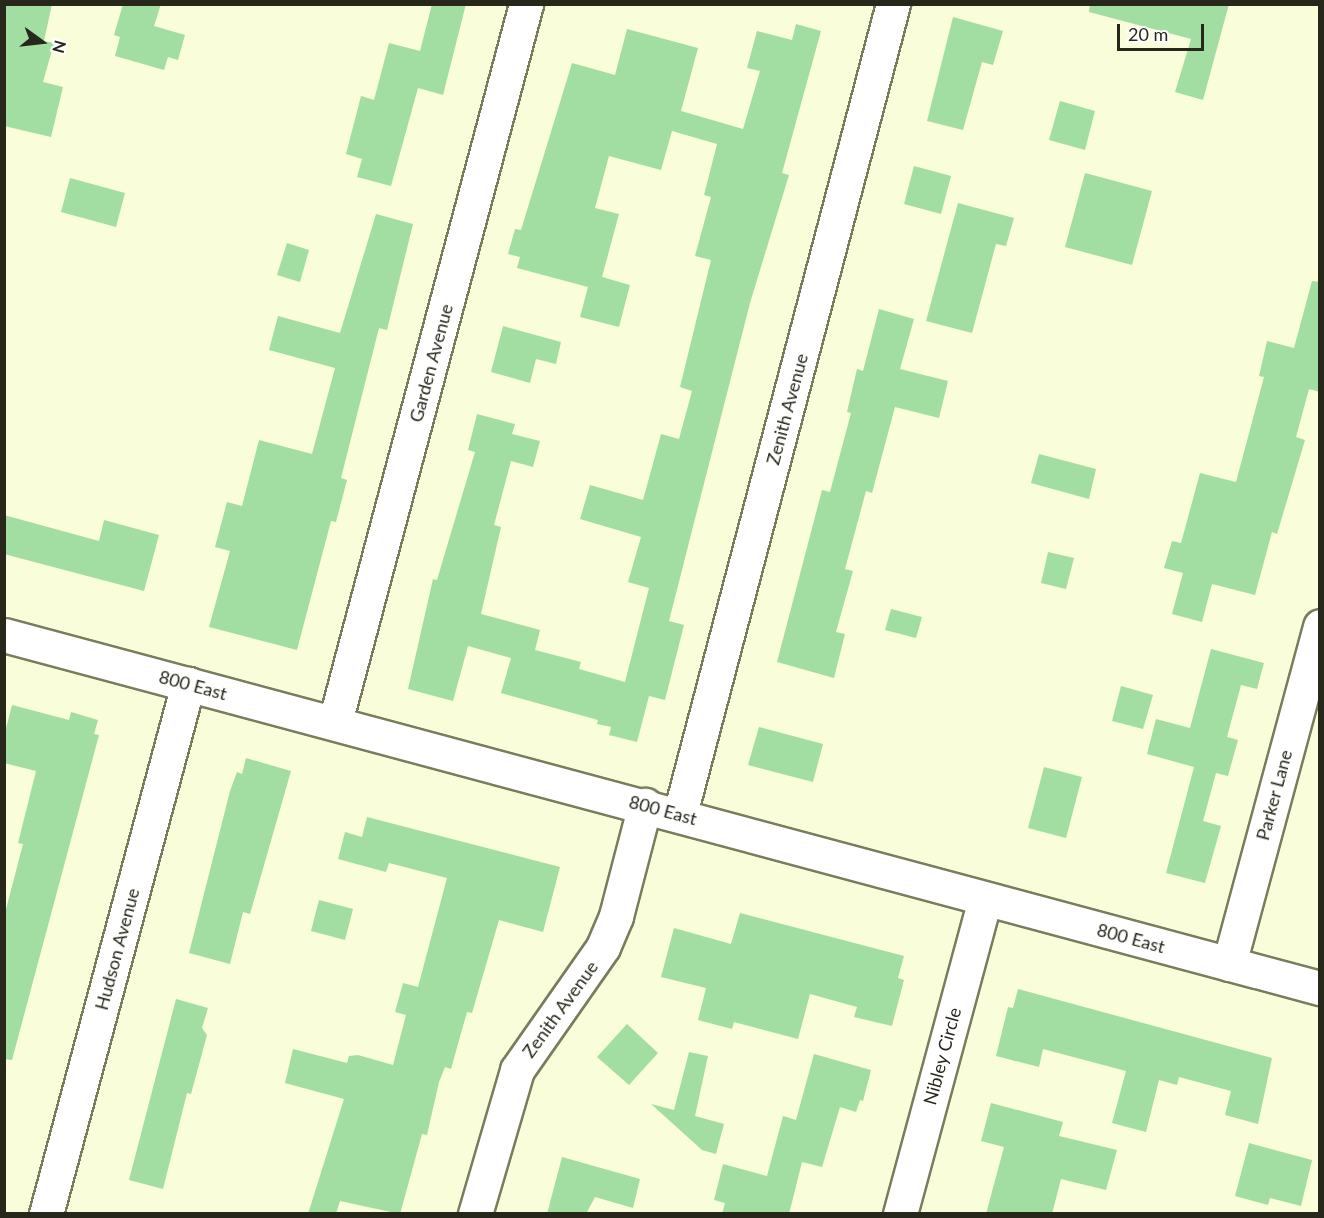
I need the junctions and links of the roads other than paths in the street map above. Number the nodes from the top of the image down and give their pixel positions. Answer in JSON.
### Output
{"nodes":[{"id":1,"x":526,"y":4,"type":"edge"},
{"id":2,"x":893,"y":4,"type":"edge"},
{"id":3,"x":1320,"y":626,"type":"edge"},
{"id":4,"x":4,"y":635,"type":"edge"},
{"id":5,"x":188,"y":684,"type":"junction"},
{"id":6,"x":335,"y":722,"type":"junction"},
{"id":7,"x":645,"y":805,"type":"junction"},
{"id":8,"x":680,"y":814,"type":"junction"},
{"id":9,"x":985,"y":899,"type":"junction"},
{"id":10,"x":1229,"y":964,"type":"junction"},
{"id":11,"x":1320,"y":988,"type":"edge"},
{"id":12,"x":46,"y":1214,"type":"edge"},
{"id":13,"x":475,"y":1214,"type":"edge"},
{"id":14,"x":900,"y":1214,"type":"edge"}],
"edges":[{"from":1,"to":6,"type":"street","name":"Garden Avenue"},
{"from":2,"to":8,"type":"street","name":"Zenith Avenue"},
{"from":3,"to":10,"type":"street","name":"Parker Lane"},
{"from":4,"to":5,"type":"street","name":"800 East"},
{"from":5,"to":6,"type":"street","name":"800 East"},
{"from":5,"to":12,"type":"street","name":"Hudson Avenue"},
{"from":6,"to":7,"type":"street","name":"800 East"},
{"from":7,"to":8,"type":"street","name":"800 East"},
{"from":7,"to":13,"type":"street","name":"Zenith Avenue"},
{"from":8,"to":9,"type":"street","name":"800 East"},
{"from":9,"to":10,"type":"street","name":"800 East"},
{"from":9,"to":14,"type":"street","name":"Nibley Circle"},
{"from":10,"to":11,"type":"street","name":"800 East"}]}
